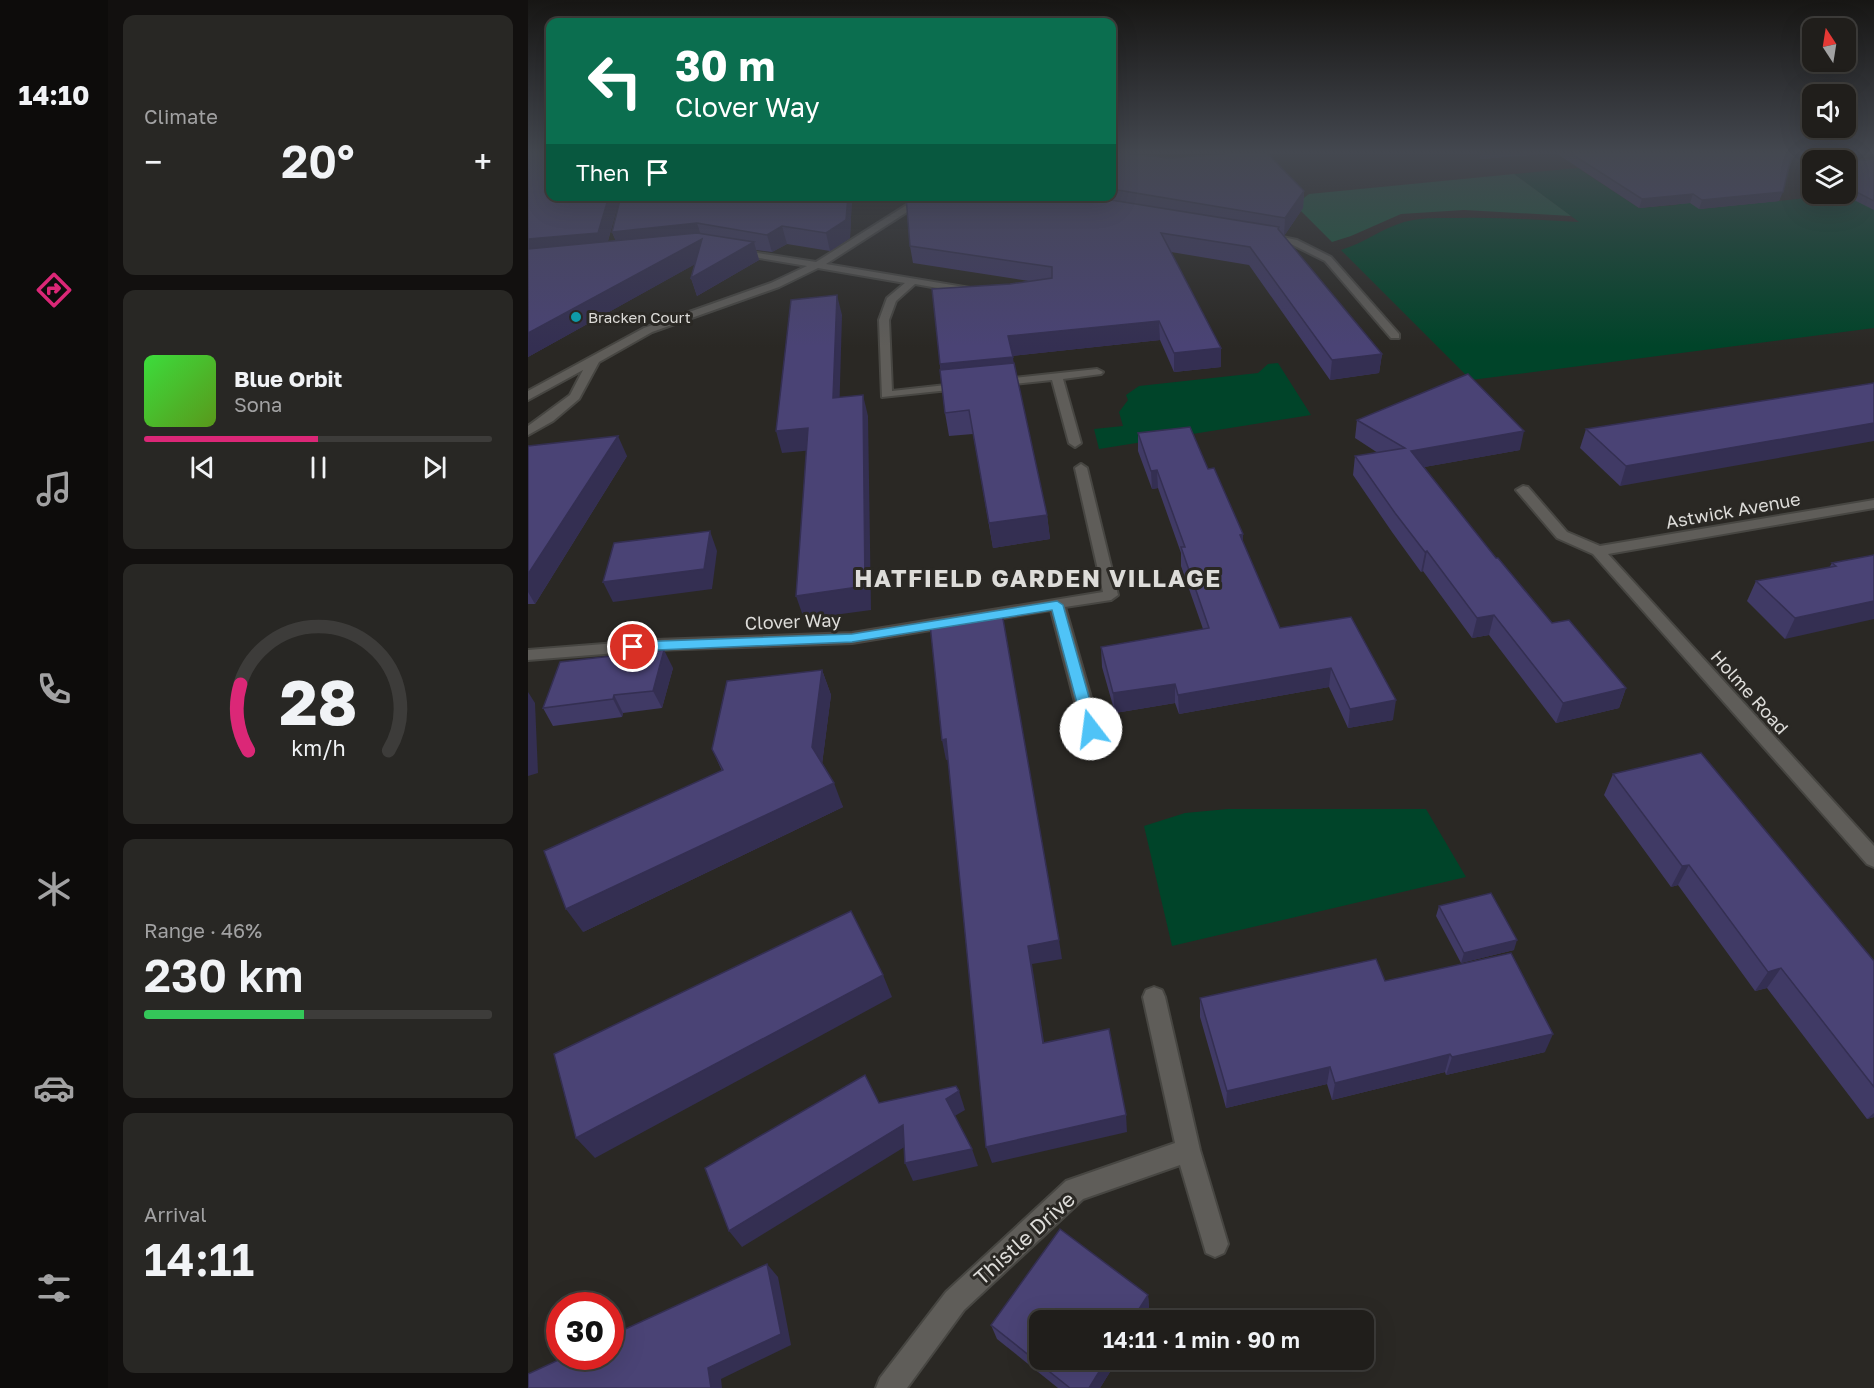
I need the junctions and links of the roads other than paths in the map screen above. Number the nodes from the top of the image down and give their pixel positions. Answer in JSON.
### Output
{"nodes":[{"id":1,"x":893,"y":218,"type":"edge"},
{"id":2,"x":1261,"y":236,"type":"edge"},
{"id":3,"x":724,"y":249,"type":"edge"},
{"id":4,"x":819,"y":264,"type":"junction"},
{"id":5,"x":913,"y":281,"type":"junction"},
{"id":6,"x":980,"y":292,"type":"edge"},
{"id":7,"x":1395,"y":336,"type":"dead end"},
{"id":8,"x":594,"y":359,"type":"junction"},
{"id":9,"x":1097,"y":372,"type":"dead end"},
{"id":10,"x":1057,"y":376,"type":"junction"},
{"id":11,"x":528,"y":396,"type":"edge"},
{"id":12,"x":528,"y":431,"type":"edge"},
{"id":13,"x":1076,"y":443,"type":"dead end"},
{"id":14,"x":1081,"y":468,"type":"dead end"},
{"id":15,"x":1523,"y":490,"type":"dead end"},
{"id":16,"x":1874,"y":504,"type":"edge"},
{"id":17,"x":1598,"y":551,"type":"junction"},
{"id":18,"x":1057,"y":605,"type":"junction"},
{"id":19,"x":528,"y":655,"type":"edge"},
{"id":20,"x":1091,"y":729,"type":"dead end"},
{"id":21,"x":1874,"y":859,"type":"edge"},
{"id":22,"x":1155,"y":997,"type":"dead end"},
{"id":23,"x":1188,"y":1150,"type":"junction"},
{"id":24,"x":1215,"y":1244,"type":"dead end"},
{"id":25,"x":890,"y":1388,"type":"edge"}],
"edges":[{"from":1,"to":4,"type":"street"},
{"from":2,"to":7,"type":"street"},
{"from":3,"to":4,"type":"street"},
{"from":4,"to":5,"type":"street"},
{"from":4,"to":8,"type":"street"},
{"from":5,"to":6,"type":"street"},
{"from":5,"to":10,"type":"street"},
{"from":8,"to":11,"type":"street"},
{"from":8,"to":12,"type":"street"},
{"from":9,"to":10,"type":"street"},
{"from":10,"to":13,"type":"street"},
{"from":14,"to":18,"type":"street","name":"Clover Way"},
{"from":15,"to":17,"type":"street"},
{"from":16,"to":17,"type":"street","name":"Astwick Avenue"},
{"from":17,"to":21,"type":"street","name":"Holme Road"},
{"from":18,"to":19,"type":"street","name":"Clover Way"},
{"from":18,"to":20,"type":"street"},
{"from":22,"to":23,"type":"street"},
{"from":23,"to":24,"type":"street"},
{"from":23,"to":25,"type":"street","name":"Thistle Drive"}]}
